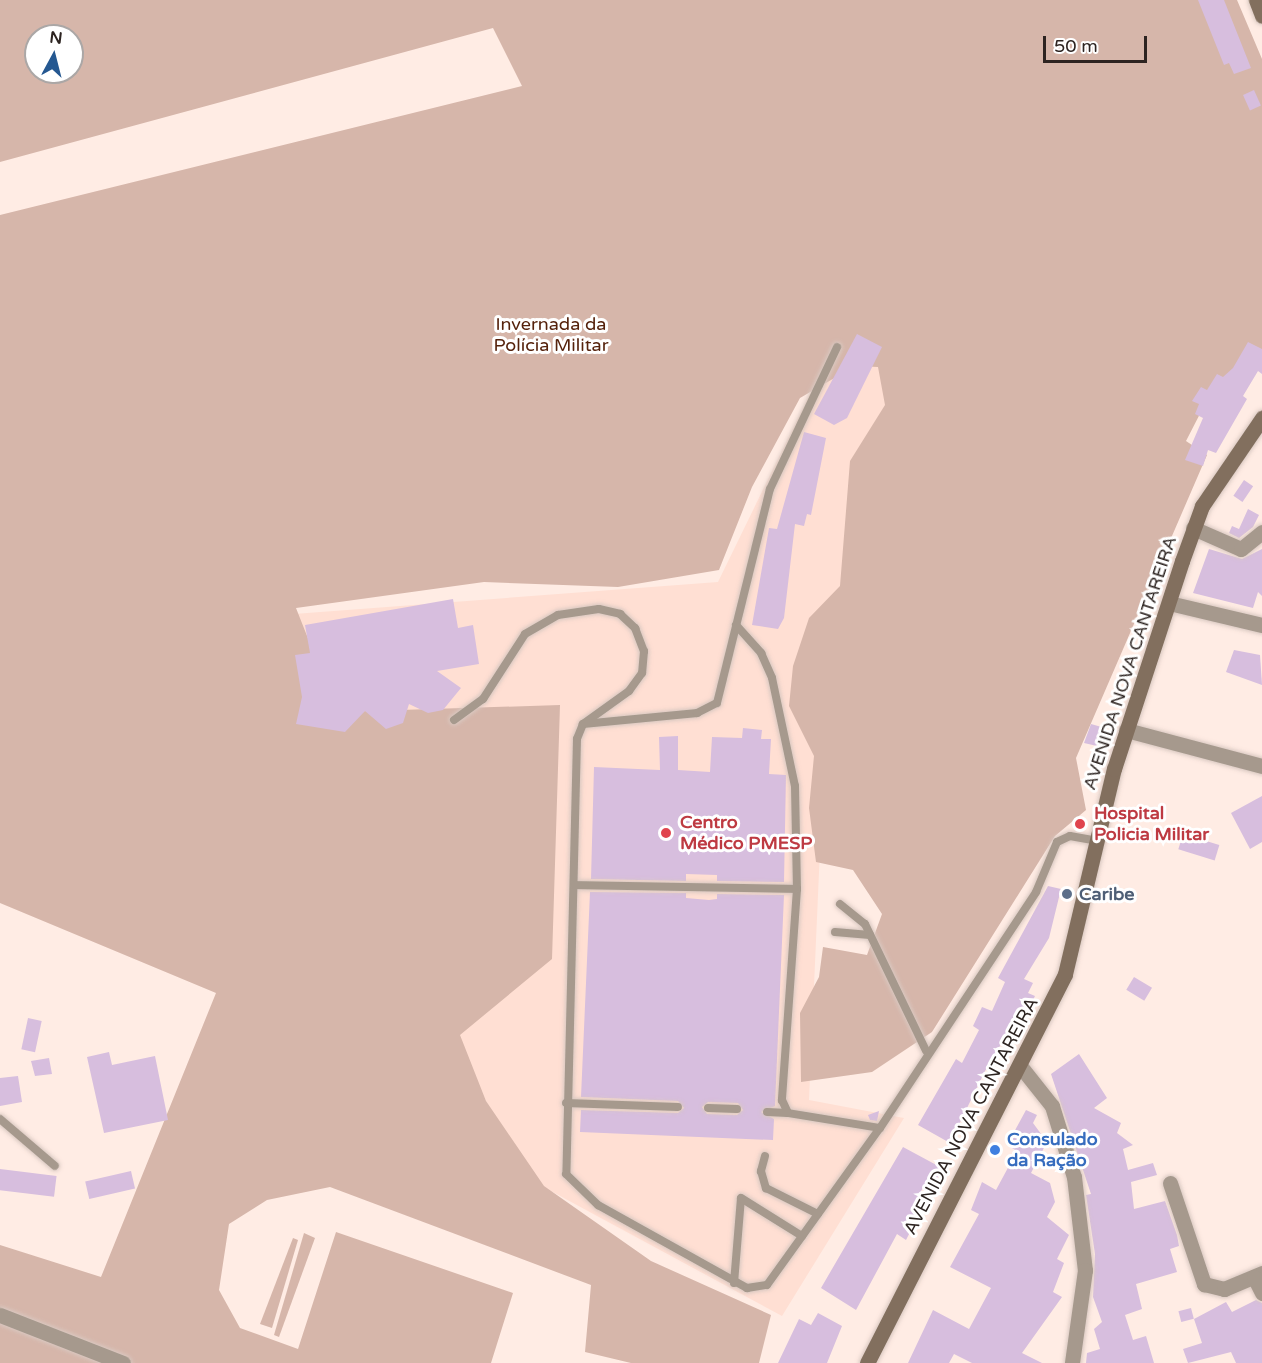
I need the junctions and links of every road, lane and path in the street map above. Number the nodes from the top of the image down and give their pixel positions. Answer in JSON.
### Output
{"nodes":[{"id":1,"x":1256,"y":0,"type":"edge"},
{"id":2,"x":1262,"y":16,"type":"edge"},
{"id":3,"x":837,"y":347,"type":"dead end"},
{"id":4,"x":1262,"y":418,"type":"edge"},
{"id":5,"x":1193,"y":528,"type":"junction"},
{"id":6,"x":1262,"y":532,"type":"edge"},
{"id":7,"x":1169,"y":603,"type":"junction"},
{"id":8,"x":736,"y":625,"type":"junction"},
{"id":9,"x":1262,"y":625,"type":"edge"},
{"id":10,"x":454,"y":720,"type":"dead end"},
{"id":11,"x":583,"y":724,"type":"junction"},
{"id":12,"x":1126,"y":730,"type":"junction"},
{"id":13,"x":1262,"y":766,"type":"edge"},
{"id":14,"x":1097,"y":841,"type":"junction"},
{"id":15,"x":574,"y":885,"type":"junction"},
{"id":16,"x":797,"y":889,"type":"junction"},
{"id":17,"x":840,"y":904,"type":"dead end"},
{"id":18,"x":835,"y":932,"type":"dead end"},
{"id":19,"x":870,"y":935,"type":"junction"},
{"id":20,"x":926,"y":1051,"type":"junction"},
{"id":21,"x":1021,"y":1067,"type":"junction"},
{"id":22,"x":566,"y":1103,"type":"junction"},
{"id":23,"x":678,"y":1107,"type":"dead end"},
{"id":24,"x":708,"y":1108,"type":"dead end"},
{"id":25,"x":737,"y":1109,"type":"dead end"},
{"id":26,"x":767,"y":1112,"type":"dead end"},
{"id":27,"x":788,"y":1113,"type":"junction"},
{"id":28,"x":0,"y":1119,"type":"edge"},
{"id":29,"x":880,"y":1128,"type":"junction"},
{"id":30,"x":765,"y":1156,"type":"dead end"},
{"id":31,"x":55,"y":1166,"type":"dead end"},
{"id":32,"x":1170,"y":1183,"type":"dead end"},
{"id":33,"x":818,"y":1214,"type":"junction"},
{"id":34,"x":802,"y":1236,"type":"junction"},
{"id":35,"x":1258,"y":1275,"type":"edge"},
{"id":36,"x":734,"y":1282,"type":"junction"},
{"id":37,"x":1262,"y":1293,"type":"edge"},
{"id":38,"x":0,"y":1315,"type":"edge"},
{"id":39,"x":869,"y":1361,"type":"edge"},
{"id":40,"x":123,"y":1363,"type":"edge"},
{"id":41,"x":1072,"y":1363,"type":"edge"}],
"edges":[{"from":1,"to":2,"type":"main road"},
{"from":3,"to":8,"type":"lane"},
{"from":4,"to":5,"type":"main road","name":"AVENIDA NOVA CANTAREIRA"},
{"from":5,"to":6,"type":"street"},
{"from":5,"to":7,"type":"main road","name":"AVENIDA NOVA CANTAREIRA"},
{"from":7,"to":9,"type":"street"},
{"from":7,"to":12,"type":"main road","name":"AVENIDA NOVA CANTAREIRA"},
{"from":8,"to":11,"type":"lane"},
{"from":8,"to":16,"type":"lane"},
{"from":10,"to":11,"type":"lane"},
{"from":11,"to":15,"type":"lane"},
{"from":12,"to":13,"type":"street"},
{"from":12,"to":14,"type":"main road","name":"AVENIDA NOVA CANTAREIRA"},
{"from":14,"to":20,"type":"lane"},
{"from":14,"to":21,"type":"main road","name":"AVENIDA NOVA CANTAREIRA"},
{"from":15,"to":16,"type":"lane"},
{"from":15,"to":22,"type":"lane"},
{"from":16,"to":27,"type":"lane"},
{"from":17,"to":19,"type":"lane"},
{"from":18,"to":19,"type":"lane"},
{"from":19,"to":20,"type":"lane"},
{"from":20,"to":29,"type":"lane"},
{"from":21,"to":39,"type":"main road","name":"AVENIDA NOVA CANTAREIRA"},
{"from":21,"to":41,"type":"street"},
{"from":22,"to":23,"type":"lane"},
{"from":22,"to":36,"type":"lane"},
{"from":24,"to":25,"type":"lane"},
{"from":26,"to":27,"type":"lane"},
{"from":27,"to":29,"type":"lane"},
{"from":28,"to":31,"type":"lane"},
{"from":29,"to":33,"type":"lane"},
{"from":30,"to":33,"type":"lane"},
{"from":32,"to":35,"type":"street"},
{"from":33,"to":34,"type":"lane"},
{"from":34,"to":36,"type":"lane"},
{"from":34,"to":36,"type":"lane"},
{"from":35,"to":37,"type":"street"},
{"from":38,"to":40,"type":"street"}]}
